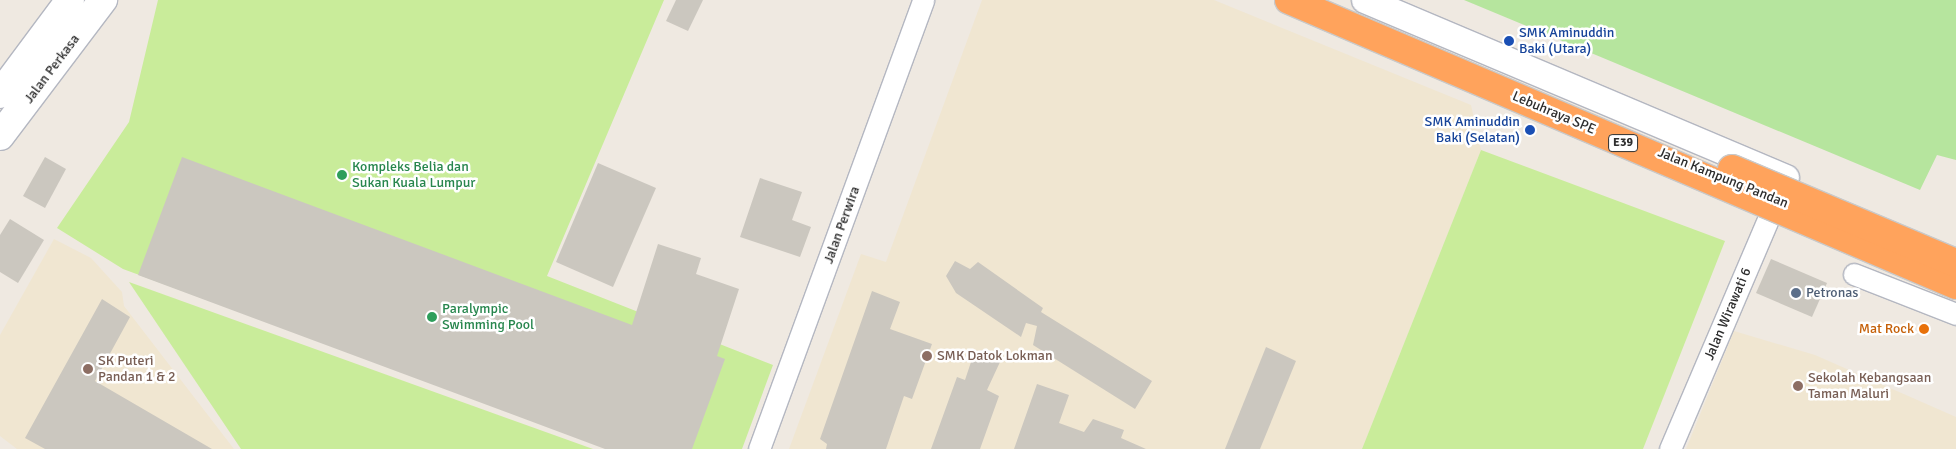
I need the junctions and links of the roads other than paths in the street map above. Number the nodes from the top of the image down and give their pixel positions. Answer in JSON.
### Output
{"nodes":[{"id":1,"x":70,"y":0,"type":"edge"},
{"id":2,"x":103,"y":0,"type":"edge"},
{"id":3,"x":116,"y":0,"type":"edge"},
{"id":4,"x":924,"y":0,"type":"edge"},
{"id":5,"x":1290,"y":0,"type":"edge"},
{"id":6,"x":1296,"y":0,"type":"edge"},
{"id":7,"x":1327,"y":0,"type":"edge"},
{"id":8,"x":1365,"y":0,"type":"edge"},
{"id":9,"x":81,"y":30,"type":"junction"},
{"id":10,"x":0,"y":94,"type":"edge"},
{"id":11,"x":0,"y":136,"type":"edge"},
{"id":12,"x":1781,"y":189,"type":"junction"},
{"id":13,"x":1956,"y":258,"type":"edge"},
{"id":14,"x":1956,"y":263,"type":"edge"},
{"id":15,"x":1854,"y":274,"type":"dead end"},
{"id":16,"x":1956,"y":277,"type":"edge"},
{"id":17,"x":1956,"y":285,"type":"edge"},
{"id":18,"x":1956,"y":314,"type":"edge"},
{"id":19,"x":759,"y":449,"type":"edge"},
{"id":20,"x":1670,"y":449,"type":"edge"}],
"edges":[{"from":1,"to":10,"type":"main road","name":"Jalan Perkasa"},
{"from":2,"to":9,"type":"main road","name":"Jalan Perkasa"},
{"from":3,"to":9,"type":"main road"},
{"from":4,"to":19,"type":"street","name":"Jalan Perwira"},
{"from":5,"to":17,"type":"highway","name":"Lebuhraya SPE","number":"E39","bridge":true},
{"from":6,"to":12,"type":"street","name":"Jalan Kampung Pandan"},
{"from":7,"to":14,"type":"highway","name":"Lebuhraya SPE","number":"E39","bridge":true},
{"from":8,"to":12,"type":"street","name":"Jalan Kampung Pandan"},
{"from":9,"to":11,"type":"main road","name":"Jalan Perkasa"},
{"from":12,"to":13,"type":"street","name":"Jalan Kampung Pandan"},
{"from":12,"to":16,"type":"street","name":"Jalan Kampung Pandan"},
{"from":12,"to":20,"type":"street","name":"Jalan Wirawati 6"},
{"from":15,"to":18,"type":"street"}]}
